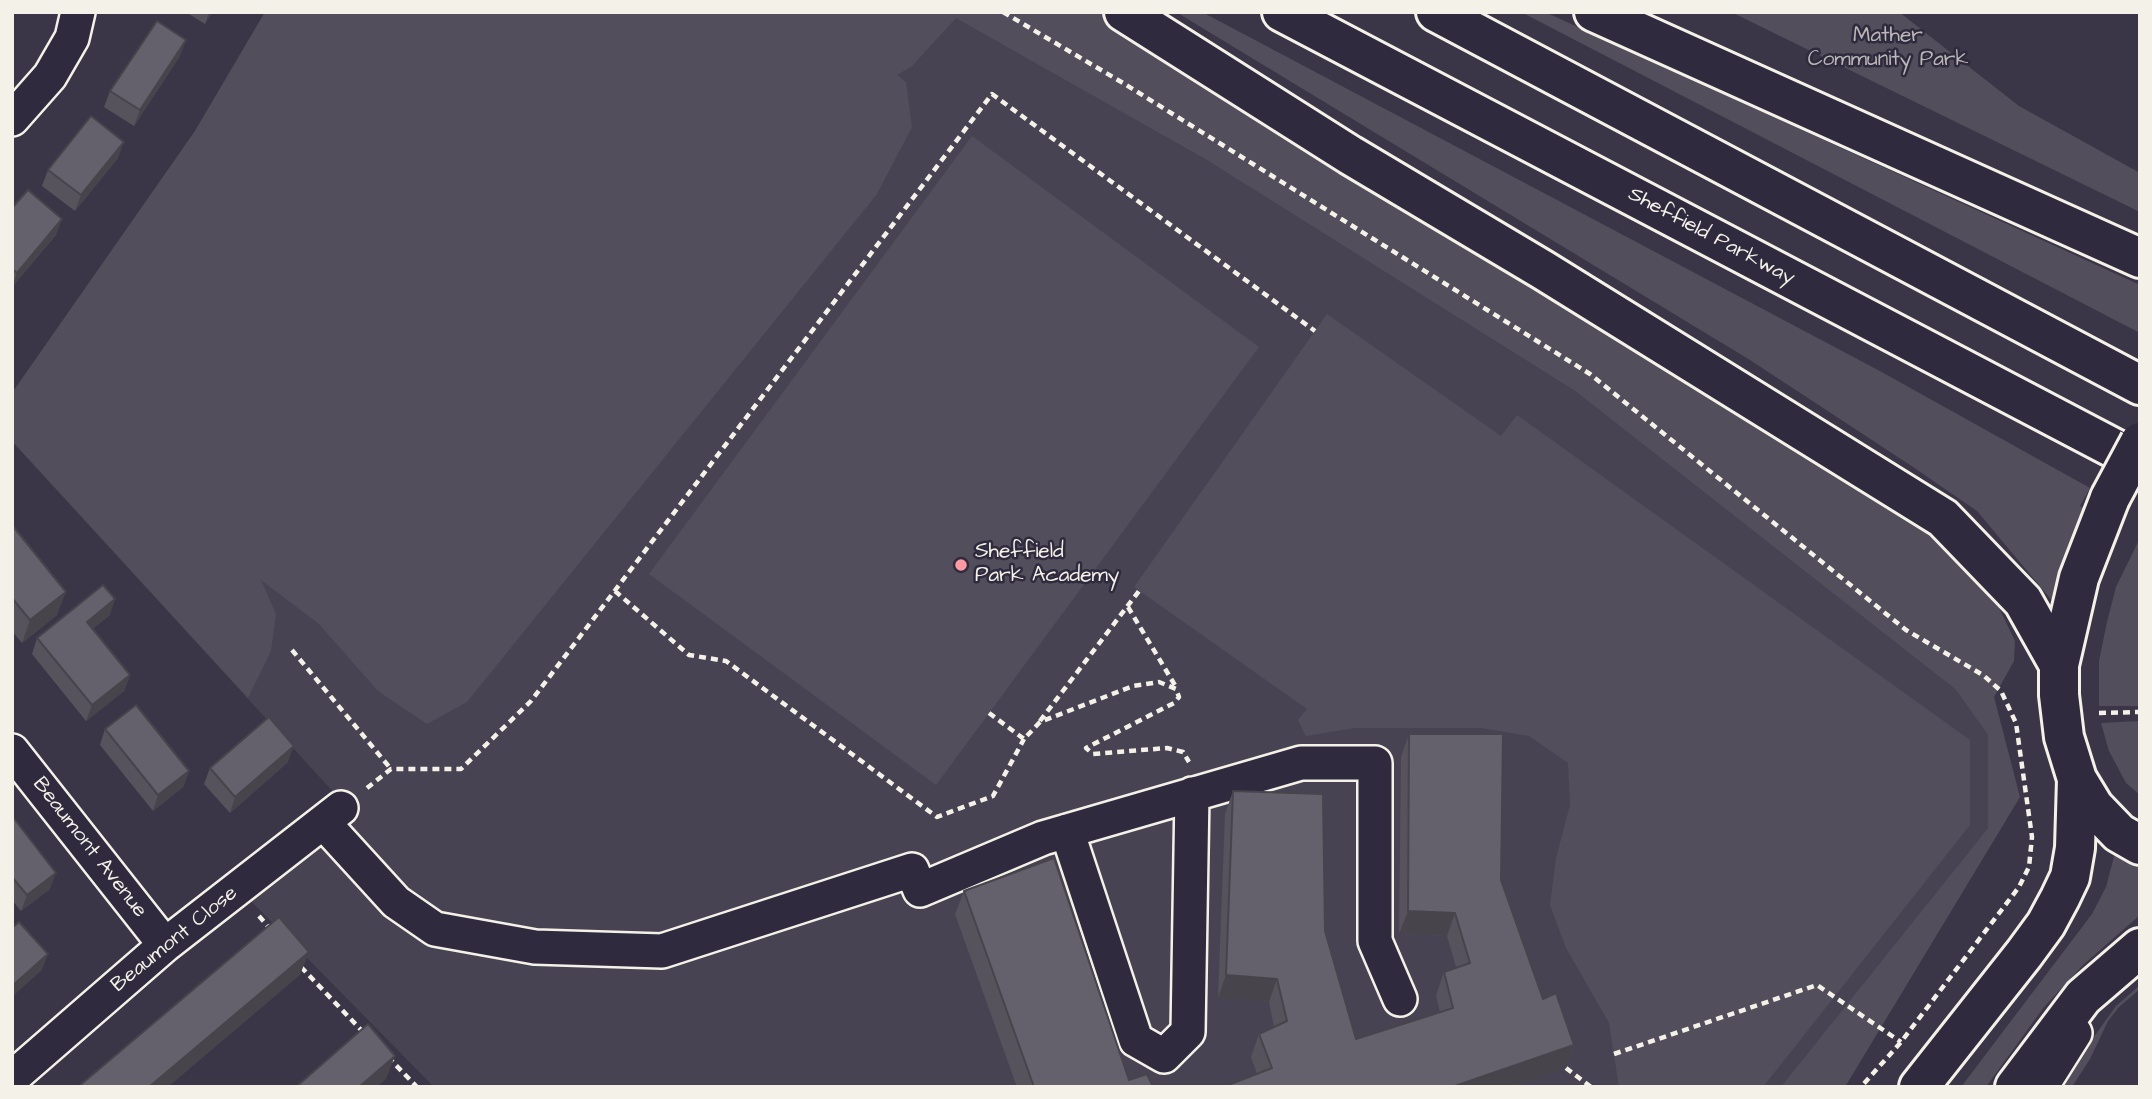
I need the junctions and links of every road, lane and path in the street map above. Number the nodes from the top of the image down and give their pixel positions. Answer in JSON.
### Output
{"nodes":[{"id":1,"x":78,"y":12,"type":"edge"},
{"id":2,"x":1003,"y":12,"type":"edge"},
{"id":3,"x":1124,"y":12,"type":"edge"},
{"id":4,"x":1282,"y":12,"type":"edge"},
{"id":5,"x":1437,"y":12,"type":"edge"},
{"id":6,"x":1594,"y":12,"type":"edge"},
{"id":7,"x":12,"y":119,"type":"edge"},
{"id":8,"x":2140,"y":258,"type":"edge"},
{"id":9,"x":1315,"y":331,"type":"dead end"},
{"id":10,"x":2140,"y":385,"type":"edge"},
{"id":11,"x":2140,"y":442,"type":"edge"},
{"id":12,"x":2140,"y":463,"type":"edge"},
{"id":13,"x":615,"y":591,"type":"junction"},
{"id":14,"x":1139,"y":591,"type":"dead end"},
{"id":15,"x":1128,"y":607,"type":"junction"},
{"id":16,"x":292,"y":650,"type":"dead end"},
{"id":17,"x":2059,"y":664,"type":"junction"},
{"id":18,"x":1176,"y":689,"type":"junction"},
{"id":19,"x":2140,"y":712,"type":"edge"},
{"id":20,"x":989,"y":713,"type":"dead end"},
{"id":21,"x":2099,"y":713,"type":"dead end"},
{"id":22,"x":2013,"y":714,"type":"junction"},
{"id":23,"x":2020,"y":714,"type":"dead end"},
{"id":24,"x":1040,"y":722,"type":"junction"},
{"id":25,"x":1024,"y":739,"type":"junction"},
{"id":26,"x":12,"y":751,"type":"edge"},
{"id":27,"x":391,"y":769,"type":"junction"},
{"id":28,"x":2077,"y":779,"type":"junction"},
{"id":29,"x":1192,"y":794,"type":"junction"},
{"id":30,"x":332,"y":815,"type":"junction"},
{"id":31,"x":1067,"y":831,"type":"junction"},
{"id":32,"x":2140,"y":845,"type":"edge"},
{"id":33,"x":237,"y":889,"type":"junction"},
{"id":34,"x":275,"y":936,"type":"edge"},
{"id":35,"x":165,"y":945,"type":"junction"},
{"id":36,"x":2130,"y":956,"type":"edge"},
{"id":37,"x":298,"y":963,"type":"edge"},
{"id":38,"x":1401,"y":999,"type":"dead end"},
{"id":39,"x":1901,"y":1042,"type":"junction"},
{"id":40,"x":374,"y":1043,"type":"edge"},
{"id":41,"x":384,"y":1053,"type":"edge"},
{"id":42,"x":1614,"y":1054,"type":"dead end"},
{"id":43,"x":1566,"y":1068,"type":"edge"},
{"id":44,"x":12,"y":1077,"type":"edge"},
{"id":45,"x":413,"y":1085,"type":"edge"},
{"id":46,"x":1591,"y":1087,"type":"edge"},
{"id":47,"x":1861,"y":1087,"type":"edge"},
{"id":48,"x":1919,"y":1087,"type":"edge"},
{"id":49,"x":2015,"y":1087,"type":"edge"},
{"id":50,"x":2041,"y":1087,"type":"edge"}],
"edges":[{"from":1,"to":7,"type":"street"},
{"from":2,"to":22,"type":"path"},
{"from":3,"to":17,"type":"highway"},
{"from":4,"to":12,"type":"highway","name":"Sheffield Parkway"},
{"from":5,"to":10,"type":"highway"},
{"from":6,"to":8,"type":"highway"},
{"from":9,"to":13,"type":"path"},
{"from":11,"to":17,"type":"highway","bridge":true},
{"from":13,"to":25,"type":"path"},
{"from":13,"to":27,"type":"path"},
{"from":14,"to":15,"type":"path"},
{"from":15,"to":18,"type":"path"},
{"from":15,"to":24,"type":"path"},
{"from":16,"to":27,"type":"path"},
{"from":17,"to":28,"type":"highway"},
{"from":18,"to":24,"type":"path"},
{"from":18,"to":29,"type":"path"},
{"from":19,"to":21,"type":"path"},
{"from":20,"to":25,"type":"path"},
{"from":22,"to":23,"type":"path"},
{"from":22,"to":39,"type":"path"},
{"from":24,"to":25,"type":"path"},
{"from":26,"to":35,"type":"street","name":"Beaumont Avenue"},
{"from":27,"to":30,"type":"path"},
{"from":28,"to":32,"type":"highway"},
{"from":28,"to":48,"type":"highway"},
{"from":29,"to":31,"type":"street"},
{"from":29,"to":31,"type":"street"},
{"from":29,"to":38,"type":"street"},
{"from":30,"to":31,"type":"street"},
{"from":30,"to":33,"type":"street","name":"Beaumont Close"},
{"from":33,"to":34,"type":"path"},
{"from":33,"to":35,"type":"street","name":"Beaumont Close"},
{"from":35,"to":44,"type":"street","name":"Beaumont Close"},
{"from":36,"to":49,"type":"highway"},
{"from":36,"to":50,"type":"street"},
{"from":37,"to":40,"type":"path"},
{"from":39,"to":42,"type":"path"},
{"from":39,"to":47,"type":"path"},
{"from":41,"to":45,"type":"path"},
{"from":43,"to":46,"type":"path"}]}
